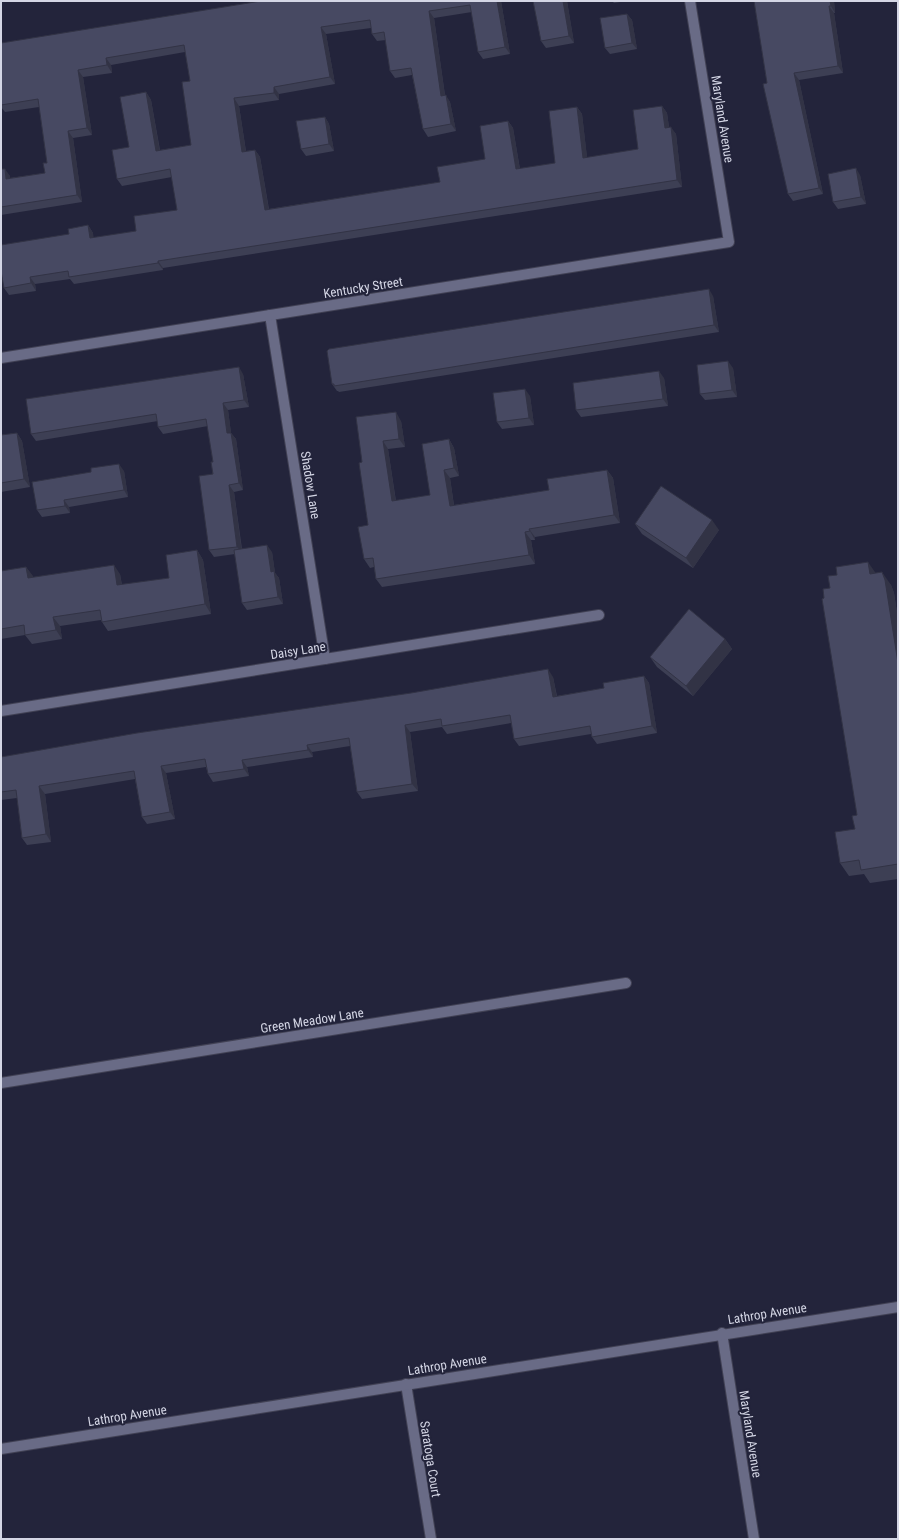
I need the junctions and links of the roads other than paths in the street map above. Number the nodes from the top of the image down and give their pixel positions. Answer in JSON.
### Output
{"nodes":[{"id":1,"x":690,"y":1,"type":"edge"},
{"id":2,"x":729,"y":242,"type":"joint"},
{"id":3,"x":270,"y":315,"type":"junction"},
{"id":4,"x":1,"y":358,"type":"edge"},
{"id":5,"x":599,"y":615,"type":"dead end"},
{"id":6,"x":325,"y":659,"type":"junction"},
{"id":7,"x":1,"y":711,"type":"edge"},
{"id":8,"x":626,"y":983,"type":"dead end"},
{"id":9,"x":1,"y":1083,"type":"edge"},
{"id":10,"x":898,"y":1307,"type":"edge"},
{"id":11,"x":722,"y":1333,"type":"junction"},
{"id":12,"x":406,"y":1384,"type":"junction"},
{"id":13,"x":1,"y":1449,"type":"edge"},
{"id":14,"x":431,"y":1539,"type":"edge"},
{"id":15,"x":754,"y":1539,"type":"edge"}],
"edges":[{"from":1,"to":2,"type":"street","name":"Maryland Avenue"},
{"from":2,"to":3,"type":"street","name":"Kentucky Street"},
{"from":3,"to":4,"type":"street","name":"Kentucky Street"},
{"from":3,"to":6,"type":"street","name":"Shadow Lane"},
{"from":5,"to":6,"type":"street","name":"Daisy Lane"},
{"from":6,"to":7,"type":"street","name":"Daisy Lane"},
{"from":8,"to":9,"type":"street","name":"Green Meadow Lane"},
{"from":10,"to":11,"type":"street","name":"Lathrop Avenue"},
{"from":11,"to":12,"type":"street","name":"Lathrop Avenue"},
{"from":11,"to":15,"type":"street","name":"Maryland Avenue"},
{"from":12,"to":13,"type":"street","name":"Lathrop Avenue"},
{"from":12,"to":14,"type":"street","name":"Saratoga Court"}]}
